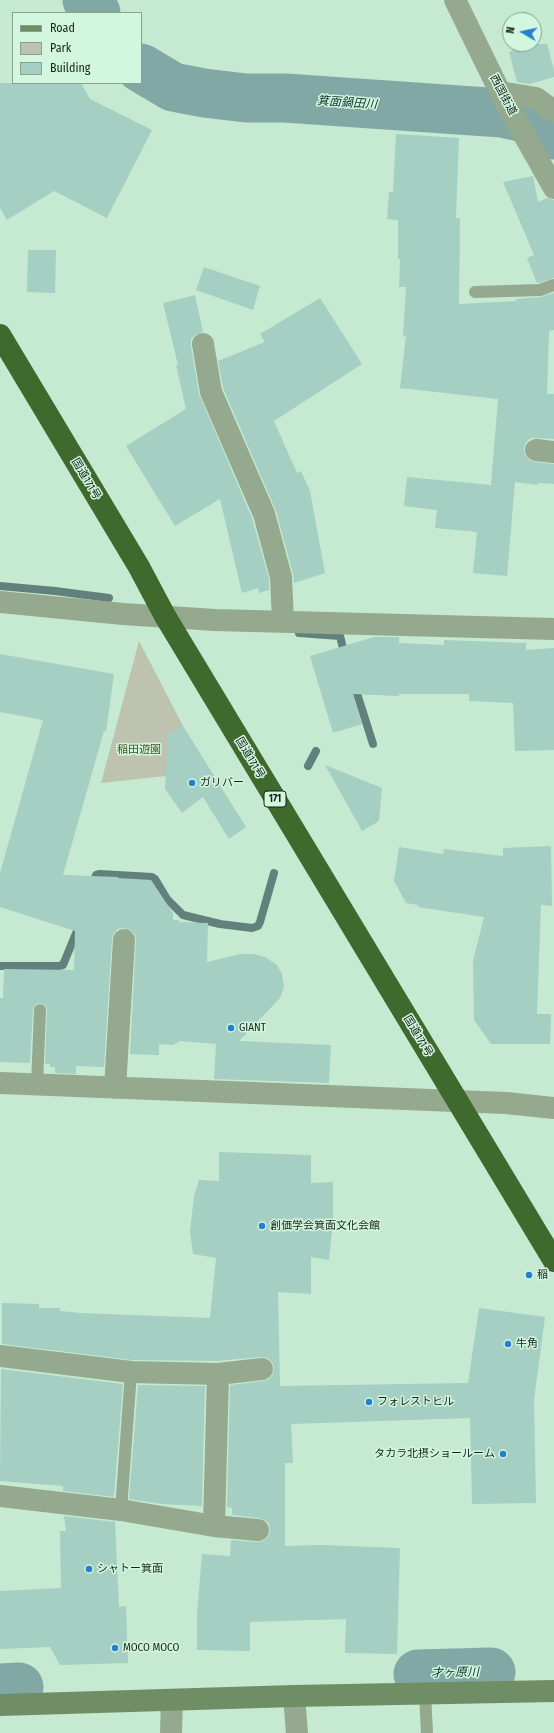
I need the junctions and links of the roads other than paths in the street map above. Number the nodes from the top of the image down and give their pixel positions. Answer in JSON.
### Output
{"nodes":[{"id":1,"x":455,"y":0,"type":"edge"},
{"id":2,"x":501,"y":93,"type":"junction"},
{"id":3,"x":554,"y":111,"type":"edge"},
{"id":4,"x":554,"y":188,"type":"edge"},
{"id":5,"x":554,"y":285,"type":"edge"},
{"id":6,"x":475,"y":292,"type":"dead end"},
{"id":7,"x":0,"y":335,"type":"edge"},
{"id":8,"x":203,"y":344,"type":"dead end"},
{"id":9,"x":0,"y":602,"type":"edge"},
{"id":10,"x":164,"y":616,"type":"junction"},
{"id":11,"x":283,"y":621,"type":"junction"},
{"id":12,"x":554,"y":629,"type":"edge"},
{"id":13,"x":124,"y":940,"type":"dead end"},
{"id":14,"x":40,"y":1010,"type":"dead end"},
{"id":15,"x":0,"y":1083,"type":"edge"},
{"id":16,"x":37,"y":1085,"type":"junction"},
{"id":17,"x":115,"y":1088,"type":"junction"},
{"id":18,"x":456,"y":1101,"type":"junction"},
{"id":19,"x":554,"y":1108,"type":"edge"},
{"id":20,"x":554,"y":1261,"type":"edge"},
{"id":21,"x":0,"y":1356,"type":"edge"},
{"id":22,"x":262,"y":1369,"type":"dead end"},
{"id":23,"x":131,"y":1372,"type":"junction"},
{"id":24,"x":218,"y":1374,"type":"junction"},
{"id":25,"x":0,"y":1496,"type":"edge"},
{"id":26,"x":121,"y":1510,"type":"junction"},
{"id":27,"x":214,"y":1526,"type":"junction"},
{"id":28,"x":258,"y":1530,"type":"dead end"},
{"id":29,"x":554,"y":1691,"type":"edge"},
{"id":30,"x":425,"y":1694,"type":"junction"},
{"id":31,"x":294,"y":1696,"type":"junction"},
{"id":32,"x":172,"y":1700,"type":"junction"},
{"id":33,"x":0,"y":1705,"type":"edge"},
{"id":34,"x":171,"y":1733,"type":"edge"},
{"id":35,"x":297,"y":1733,"type":"edge"},
{"id":36,"x":426,"y":1733,"type":"edge"}],
"edges":[{"from":1,"to":2,"type":"street","name":"西国街道"},
{"from":2,"to":3,"type":"street"},
{"from":2,"to":4,"type":"street","name":"西国街道"},
{"from":5,"to":6,"type":"lane"},
{"from":7,"to":10,"type":"highway","name":"国道171号","number":"171"},
{"from":8,"to":11,"type":"street"},
{"from":9,"to":10,"type":"street"},
{"from":10,"to":11,"type":"street"},
{"from":10,"to":18,"type":"highway","name":"国道171号","number":"171"},
{"from":11,"to":12,"type":"street"},
{"from":13,"to":17,"type":"street"},
{"from":14,"to":16,"type":"lane"},
{"from":15,"to":16,"type":"street"},
{"from":16,"to":17,"type":"street"},
{"from":17,"to":18,"type":"street"},
{"from":18,"to":19,"type":"street"},
{"from":18,"to":20,"type":"highway","name":"国道171号","number":"171"},
{"from":21,"to":23,"type":"street"},
{"from":22,"to":24,"type":"street"},
{"from":23,"to":24,"type":"street"},
{"from":23,"to":26,"type":"lane"},
{"from":24,"to":27,"type":"street"},
{"from":25,"to":26,"type":"street"},
{"from":26,"to":27,"type":"street"},
{"from":27,"to":28,"type":"street"},
{"from":29,"to":30,"type":"street"},
{"from":30,"to":31,"type":"street"},
{"from":30,"to":36,"type":"lane"},
{"from":31,"to":32,"type":"street"},
{"from":31,"to":35,"type":"street"},
{"from":32,"to":33,"type":"street"},
{"from":32,"to":34,"type":"street"}]}
